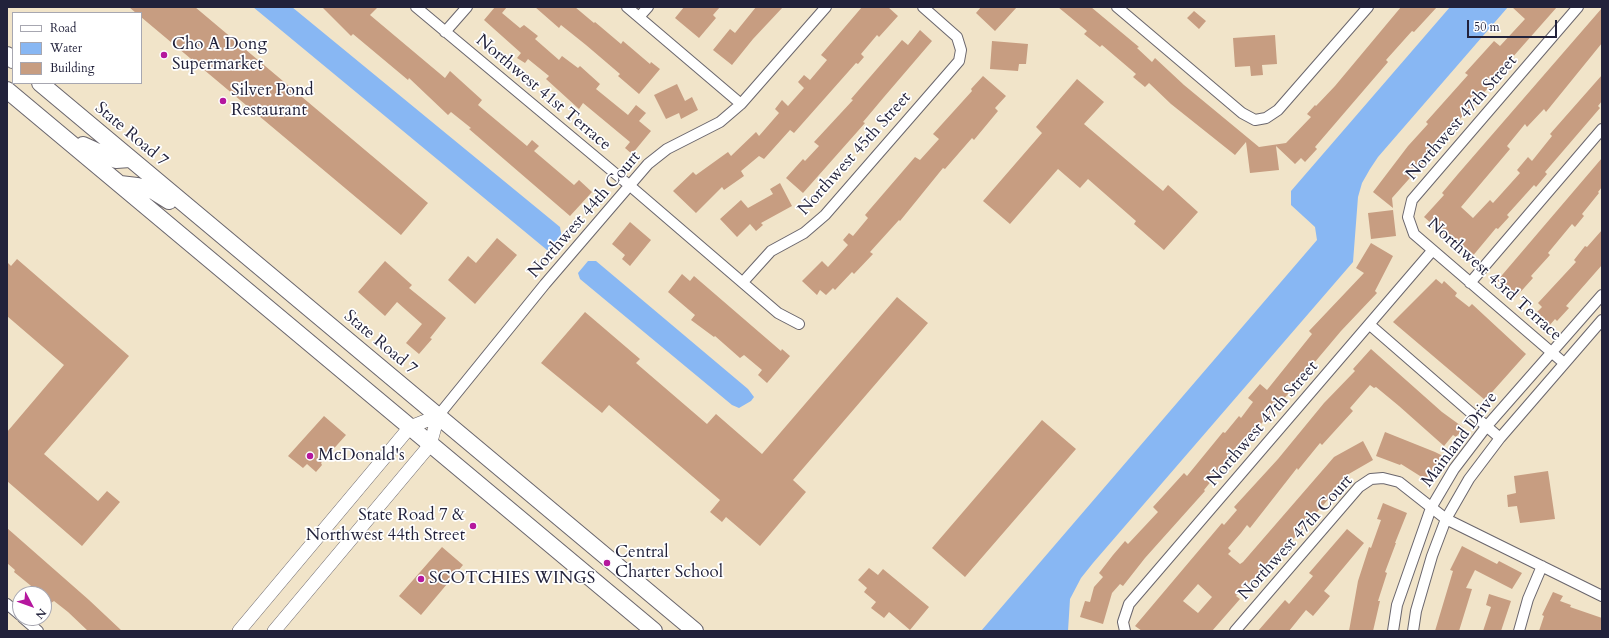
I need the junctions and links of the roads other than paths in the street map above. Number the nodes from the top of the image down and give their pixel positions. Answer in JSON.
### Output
{"nodes":[{"id":1,"x":416,"y":7,"type":"edge"},
{"id":2,"x":467,"y":7,"type":"edge"},
{"id":3,"x":627,"y":7,"type":"edge"},
{"id":4,"x":648,"y":7,"type":"edge"},
{"id":5,"x":826,"y":7,"type":"edge"},
{"id":6,"x":923,"y":7,"type":"edge"},
{"id":7,"x":1117,"y":7,"type":"edge"},
{"id":8,"x":1368,"y":7,"type":"edge"},
{"id":9,"x":1578,"y":7,"type":"edge"},
{"id":10,"x":639,"y":17,"type":"junction"},
{"id":11,"x":445,"y":32,"type":"junction"},
{"id":12,"x":41,"y":84,"type":"edge"},
{"id":13,"x":7,"y":90,"type":"edge"},
{"id":14,"x":741,"y":104,"type":"junction"},
{"id":15,"x":1602,"y":129,"type":"edge"},
{"id":16,"x":54,"y":130,"type":"junction"},
{"id":17,"x":130,"y":159,"type":"junction"},
{"id":18,"x":120,"y":184,"type":"junction"},
{"id":19,"x":629,"y":185,"type":"junction"},
{"id":20,"x":1408,"y":217,"type":"joint"},
{"id":21,"x":216,"y":230,"type":"junction"},
{"id":22,"x":1432,"y":251,"type":"junction"},
{"id":23,"x":743,"y":282,"type":"junction"},
{"id":24,"x":1470,"y":283,"type":"junction"},
{"id":25,"x":1602,"y":295,"type":"edge"},
{"id":26,"x":1602,"y":320,"type":"edge"},
{"id":27,"x":799,"y":324,"type":"dead end"},
{"id":28,"x":1370,"y":325,"type":"junction"},
{"id":29,"x":1551,"y":352,"type":"junction"},
{"id":30,"x":1564,"y":363,"type":"junction"},
{"id":31,"x":438,"y":416,"type":"junction"},
{"id":32,"x":410,"y":427,"type":"junction"},
{"id":33,"x":1486,"y":427,"type":"junction"},
{"id":34,"x":1500,"y":438,"type":"junction"},
{"id":35,"x":430,"y":444,"type":"junction"},
{"id":36,"x":1430,"y":508,"type":"junction"},
{"id":37,"x":1446,"y":519,"type":"junction"},
{"id":38,"x":1542,"y":566,"type":"junction"},
{"id":39,"x":1602,"y":596,"type":"edge"},
{"id":40,"x":1124,"y":626,"type":"edge"},
{"id":41,"x":239,"y":631,"type":"edge"},
{"id":42,"x":274,"y":631,"type":"edge"},
{"id":43,"x":654,"y":631,"type":"edge"},
{"id":44,"x":696,"y":631,"type":"edge"},
{"id":45,"x":1235,"y":631,"type":"edge"},
{"id":46,"x":1393,"y":631,"type":"edge"},
{"id":47,"x":1413,"y":631,"type":"edge"},
{"id":48,"x":1519,"y":631,"type":"edge"}],
"edges":[{"from":1,"to":11,"type":"street","name":"Northwest 41st Terrace"},
{"from":2,"to":11,"type":"street"},
{"from":3,"to":10,"type":"street"},
{"from":4,"to":10,"type":"street"},
{"from":5,"to":14,"type":"street","name":"Northwest 44th Court"},
{"from":6,"to":23,"type":"street","name":"Northwest 45th Street"},
{"from":7,"to":8,"type":"street"},
{"from":9,"to":20,"type":"street","name":"Northwest 47th Street"},
{"from":10,"to":14,"type":"street"},
{"from":11,"to":19,"type":"street","name":"Northwest 41st Terrace"},
{"from":12,"to":17,"type":"main road","name":"State Road 7"},
{"from":13,"to":16,"type":"main road"},
{"from":14,"to":19,"type":"street","name":"Northwest 44th Court"},
{"from":15,"to":24,"type":"street"},
{"from":16,"to":17,"type":"main road"},
{"from":16,"to":18,"type":"main road"},
{"from":17,"to":21,"type":"main road","name":"State Road 7"},
{"from":18,"to":21,"type":"main road"},
{"from":18,"to":32,"type":"main road"},
{"from":19,"to":23,"type":"street","name":"Northwest 41st Terrace"},
{"from":19,"to":31,"type":"street","name":"Northwest 44th Court"},
{"from":20,"to":22,"type":"street","name":"Northwest 43rd Terrace"},
{"from":21,"to":31,"type":"main road","name":"State Road 7"},
{"from":22,"to":24,"type":"street","name":"Northwest 43rd Terrace"},
{"from":22,"to":28,"type":"street","name":"Northwest 47th Street"},
{"from":23,"to":27,"type":"street","name":"Northwest 41st Terrace"},
{"from":24,"to":29,"type":"street","name":"Northwest 43rd Terrace"},
{"from":25,"to":29,"type":"street","name":"Mainland Drive"},
{"from":26,"to":30,"type":"street","name":"Mainland Drive"},
{"from":28,"to":33,"type":"street"},
{"from":28,"to":40,"type":"street","name":"Northwest 47th Street"},
{"from":29,"to":30,"type":"street","name":"Northwest 43rd Terrace"},
{"from":29,"to":33,"type":"street","name":"Mainland Drive"},
{"from":30,"to":34,"type":"street","name":"Mainland Drive"},
{"from":31,"to":32,"type":"street"},
{"from":31,"to":35,"type":"street"},
{"from":31,"to":44,"type":"main road","name":"State Road 7"},
{"from":32,"to":35,"type":"main road"},
{"from":32,"to":41,"type":"street"},
{"from":33,"to":34,"type":"street"},
{"from":33,"to":36,"type":"street","name":"Mainland Drive"},
{"from":34,"to":37,"type":"street","name":"Mainland Drive"},
{"from":35,"to":42,"type":"street"},
{"from":35,"to":43,"type":"main road"},
{"from":36,"to":37,"type":"street","name":"Northwest 47th Court"},
{"from":36,"to":45,"type":"street","name":"Northwest 47th Court"},
{"from":36,"to":46,"type":"street","name":"Mainland Drive"},
{"from":37,"to":38,"type":"street","name":"Northwest 47th Court"},
{"from":37,"to":47,"type":"street","name":"Mainland Drive"},
{"from":38,"to":39,"type":"street","name":"Northwest 47th Court"},
{"from":38,"to":48,"type":"street"}]}
